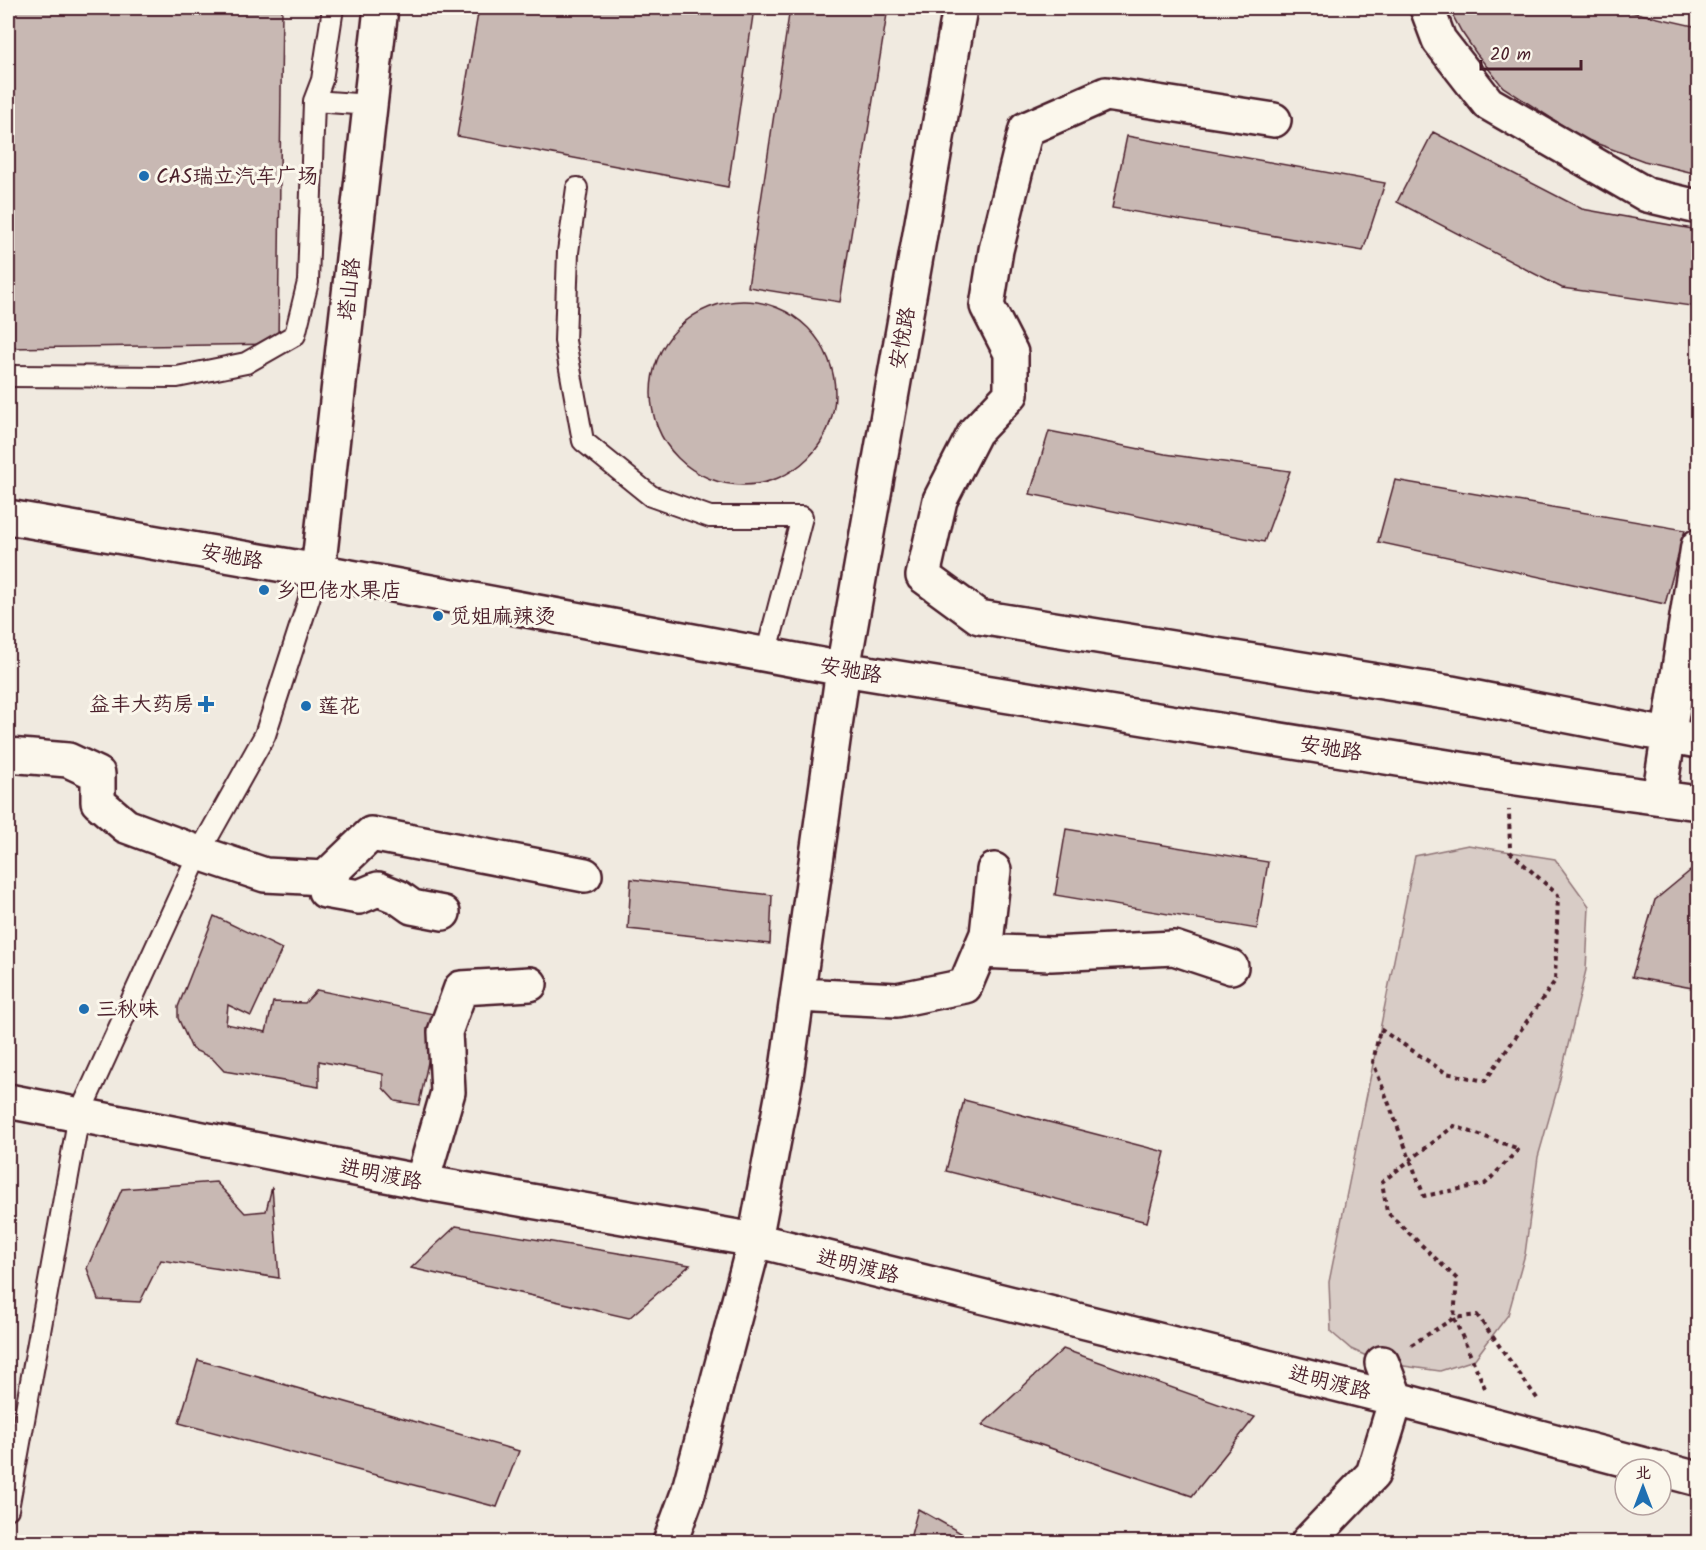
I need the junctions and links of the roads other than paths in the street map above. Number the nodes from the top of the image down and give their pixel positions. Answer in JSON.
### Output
{"nodes":[{"id":1,"x":333,"y":8,"type":"edge"},
{"id":2,"x":381,"y":8,"type":"edge"},
{"id":3,"x":960,"y":8,"type":"edge"},
{"id":4,"x":1427,"y":8,"type":"edge"},
{"id":5,"x":314,"y":101,"type":"junction"},
{"id":6,"x":370,"y":105,"type":"junction"},
{"id":7,"x":1274,"y":120,"type":"dead end"},
{"id":8,"x":577,"y":188,"type":"dead end"},
{"id":9,"x":1698,"y":207,"type":"edge"},
{"id":10,"x":8,"y":376,"type":"edge"},
{"id":11,"x":8,"y":517,"type":"edge"},
{"id":12,"x":1698,"y":546,"type":"edge"},
{"id":13,"x":318,"y":571,"type":"junction"},
{"id":14,"x":766,"y":655,"type":"junction"},
{"id":15,"x":843,"y":669,"type":"junction"},
{"id":16,"x":1684,"y":738,"type":"edge"},
{"id":17,"x":8,"y":755,"type":"edge"},
{"id":18,"x":1659,"y":797,"type":"junction"},
{"id":19,"x":1698,"y":803,"type":"edge"},
{"id":20,"x":199,"y":853,"type":"junction"},
{"id":21,"x":994,"y":870,"type":"dead end"},
{"id":22,"x":585,"y":875,"type":"dead end"},
{"id":23,"x":326,"y":878,"type":"junction"},
{"id":24,"x":443,"y":912,"type":"dead end"},
{"id":25,"x":980,"y":951,"type":"junction"},
{"id":26,"x":1232,"y":967,"type":"dead end"},
{"id":27,"x":530,"y":984,"type":"dead end"},
{"id":28,"x":798,"y":995,"type":"junction"},
{"id":29,"x":8,"y":1101,"type":"edge"},
{"id":30,"x":79,"y":1115,"type":"junction"},
{"id":31,"x":422,"y":1182,"type":"junction"},
{"id":32,"x":755,"y":1240,"type":"junction"},
{"id":33,"x":1382,"y":1363,"type":"road end"},
{"id":34,"x":1396,"y":1399,"type":"junction"},
{"id":35,"x":1698,"y":1479,"type":"edge"},
{"id":36,"x":8,"y":1509,"type":"edge"},
{"id":37,"x":670,"y":1542,"type":"edge"},
{"id":38,"x":1308,"y":1542,"type":"edge"}],
"edges":[{"from":1,"to":5,"type":"lane"},
{"from":2,"to":6,"type":"street","name":"塔山路"},
{"from":3,"to":15,"type":"street","name":"安悦路"},
{"from":4,"to":9,"type":"street"},
{"from":5,"to":6,"type":"lane"},
{"from":5,"to":10,"type":"lane"},
{"from":6,"to":13,"type":"street","name":"塔山路"},
{"from":7,"to":16,"type":"street"},
{"from":8,"to":14,"type":"lane"},
{"from":11,"to":13,"type":"street","name":"安驰路"},
{"from":12,"to":16,"type":"street"},
{"from":13,"to":14,"type":"street","name":"安驰路"},
{"from":13,"to":20,"type":"lane"},
{"from":14,"to":15,"type":"street","name":"安驰路"},
{"from":15,"to":18,"type":"street","name":"安驰路"},
{"from":15,"to":28,"type":"street","name":"安悦路"},
{"from":16,"to":18,"type":"street"},
{"from":17,"to":20,"type":"street"},
{"from":18,"to":19,"type":"street","name":"安驰路"},
{"from":20,"to":23,"type":"street"},
{"from":20,"to":30,"type":"lane"},
{"from":21,"to":25,"type":"street"},
{"from":22,"to":23,"type":"street"},
{"from":23,"to":24,"type":"street"},
{"from":25,"to":26,"type":"street"},
{"from":25,"to":28,"type":"street"},
{"from":27,"to":31,"type":"street"},
{"from":28,"to":32,"type":"street","name":"安悦路"},
{"from":29,"to":30,"type":"street","name":"进明渡路"},
{"from":30,"to":31,"type":"street","name":"进明渡路"},
{"from":30,"to":36,"type":"lane"},
{"from":31,"to":32,"type":"street","name":"进明渡路"},
{"from":32,"to":34,"type":"street","name":"进明渡路"},
{"from":32,"to":37,"type":"street","name":"安悦路"},
{"from":33,"to":34,"type":"street"},
{"from":34,"to":35,"type":"street","name":"进明渡路"},
{"from":34,"to":38,"type":"street"}]}
